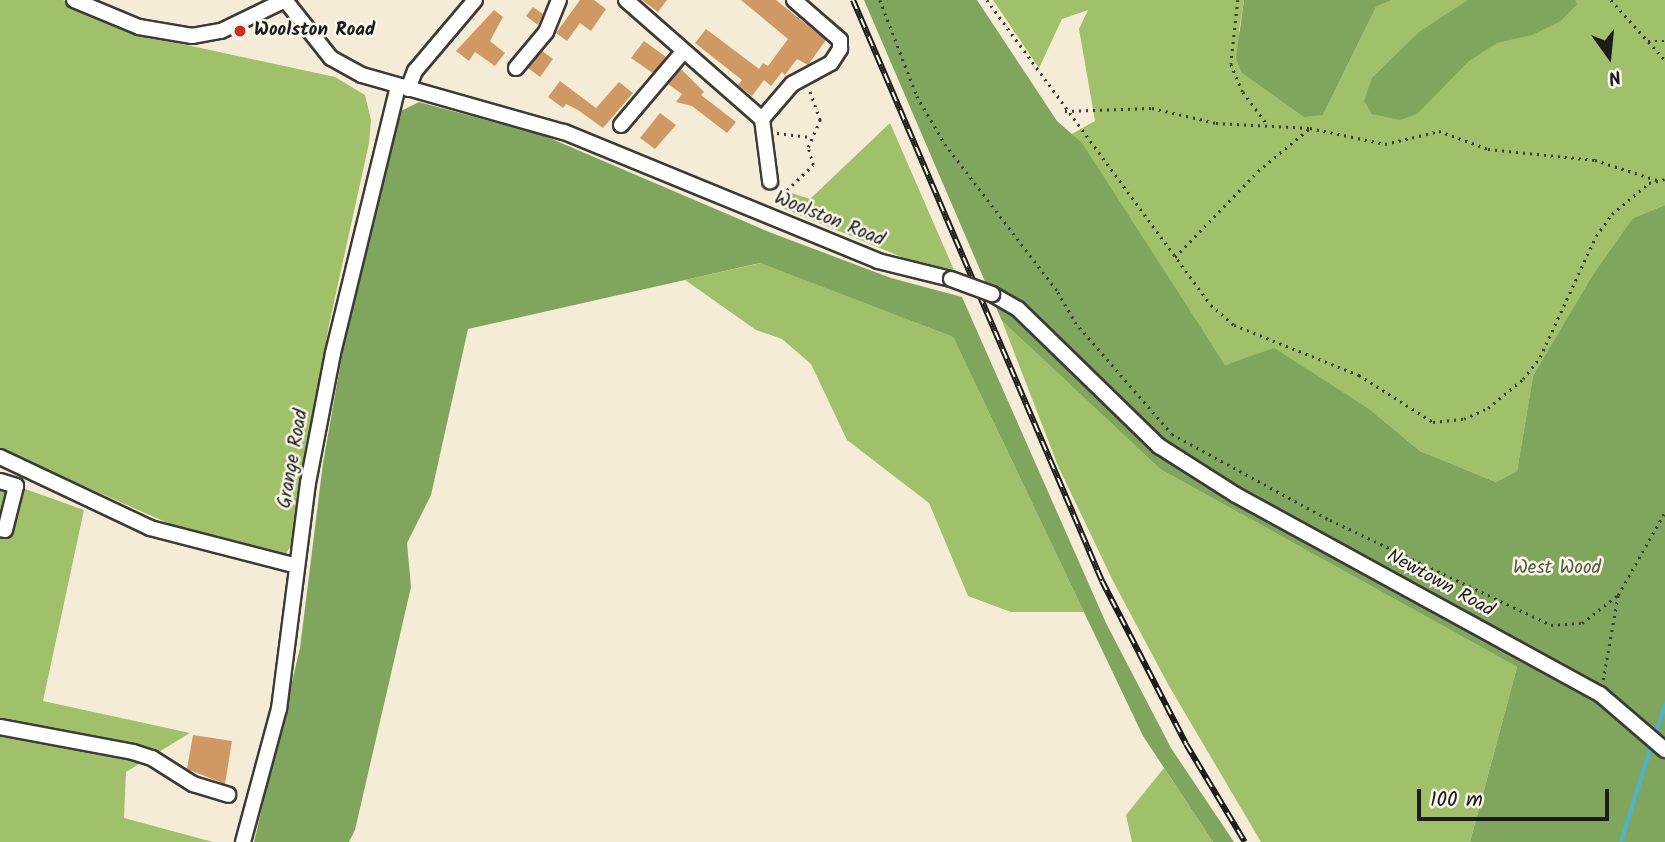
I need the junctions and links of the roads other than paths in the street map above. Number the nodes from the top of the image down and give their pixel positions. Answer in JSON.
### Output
{"nodes":[{"id":1,"x":74,"y":0,"type":"edge"},
{"id":2,"x":285,"y":0,"type":"edge"},
{"id":3,"x":475,"y":0,"type":"edge"},
{"id":4,"x":559,"y":0,"type":"edge"},
{"id":5,"x":626,"y":0,"type":"edge"},
{"id":6,"x":794,"y":0,"type":"edge"},
{"id":7,"x":683,"y":52,"type":"junction"},
{"id":8,"x":516,"y":68,"type":"dead end"},
{"id":9,"x":403,"y":87,"type":"junction"},
{"id":10,"x":762,"y":118,"type":"junction"},
{"id":11,"x":621,"y":125,"type":"dead end"},
{"id":12,"x":770,"y":181,"type":"road end"},
{"id":13,"x":0,"y":457,"type":"edge"},
{"id":14,"x":1188,"y":464,"type":"joint"},
{"id":15,"x":0,"y":481,"type":"edge"},
{"id":16,"x":2,"y":534,"type":"edge"},
{"id":17,"x":297,"y":566,"type":"junction"},
{"id":18,"x":0,"y":727,"type":"edge"},
{"id":19,"x":1664,"y":749,"type":"edge"},
{"id":20,"x":228,"y":795,"type":"dead end"},
{"id":21,"x":243,"y":842,"type":"edge"}],
"edges":[{"from":1,"to":2,"type":"street"},
{"from":2,"to":9,"type":"street","name":"Woolston Road"},
{"from":3,"to":9,"type":"street","name":"Grange Road"},
{"from":4,"to":8,"type":"street"},
{"from":5,"to":7,"type":"street"},
{"from":6,"to":10,"type":"street"},
{"from":7,"to":10,"type":"street"},
{"from":7,"to":11,"type":"street"},
{"from":9,"to":14,"type":"street","name":"Woolston Road","bridge":true},
{"from":9,"to":17,"type":"street","name":"Grange Road"},
{"from":10,"to":12,"type":"street"},
{"from":13,"to":17,"type":"street"},
{"from":14,"to":19,"type":"street","name":"Newtown Road"},
{"from":15,"to":16,"type":"street"},
{"from":17,"to":21,"type":"street","name":"Grange Road"},
{"from":18,"to":20,"type":"street"}]}
